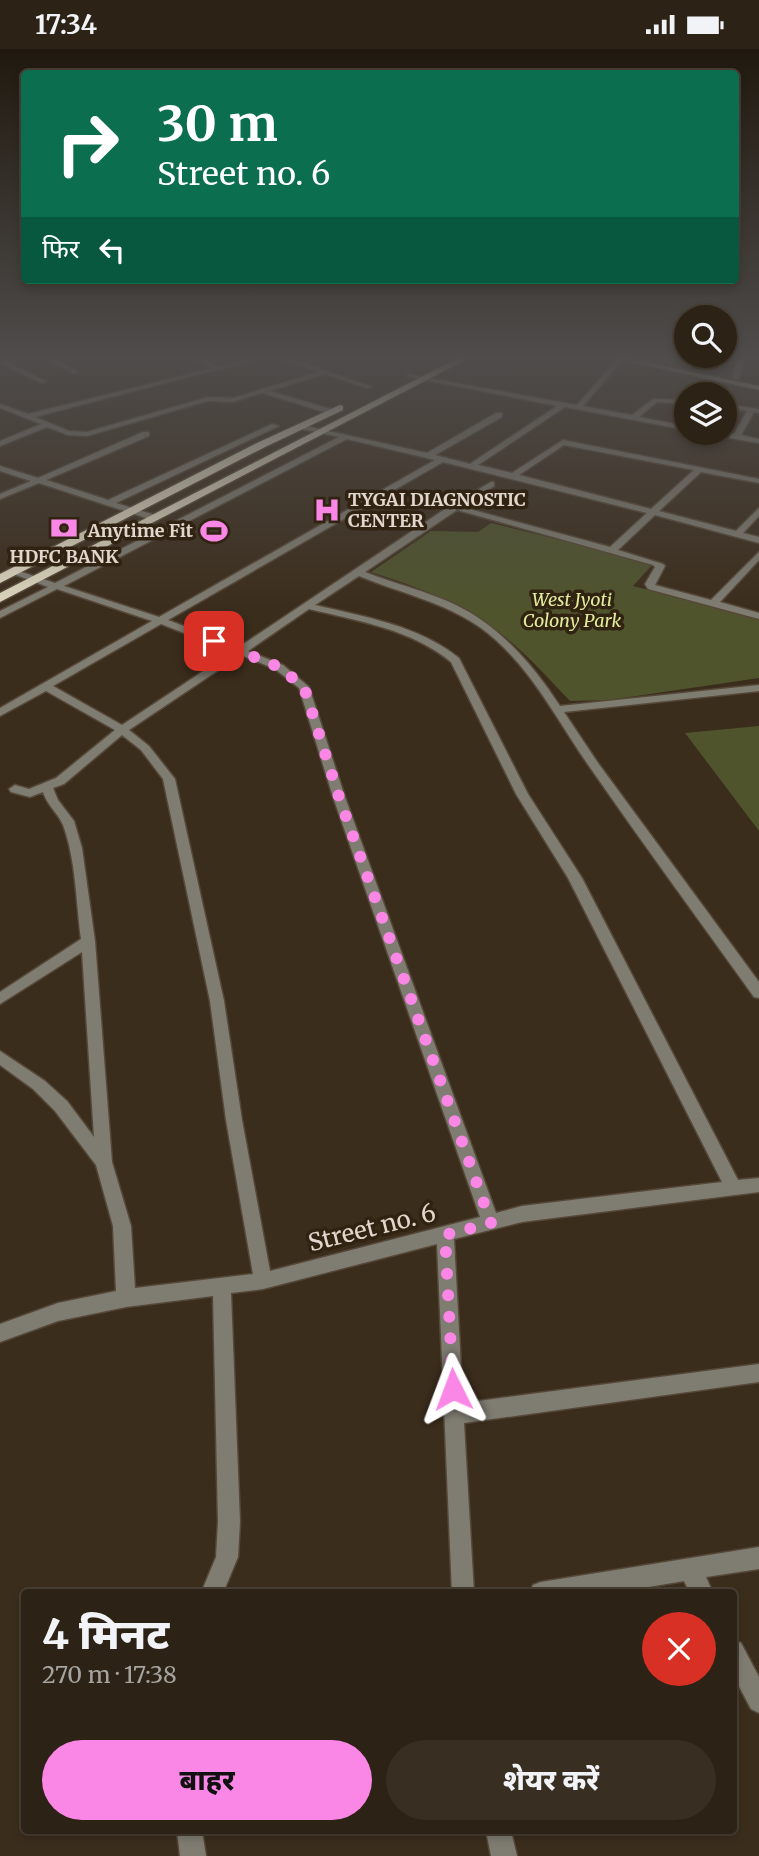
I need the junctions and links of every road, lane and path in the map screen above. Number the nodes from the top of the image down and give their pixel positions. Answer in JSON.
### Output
{"nodes":[{"id":1,"x":127,"y":442,"type":"edge"},
{"id":2,"x":240,"y":442,"type":"edge"},
{"id":3,"x":268,"y":442,"type":"edge"},
{"id":4,"x":300,"y":442,"type":"edge"},
{"id":5,"x":335,"y":442,"type":"edge"},
{"id":6,"x":363,"y":442,"type":"edge"},
{"id":7,"x":452,"y":442,"type":"edge"},
{"id":8,"x":507,"y":442,"type":"edge"},
{"id":9,"x":563,"y":442,"type":"edge"},
{"id":10,"x":565,"y":442,"type":"edge"},
{"id":11,"x":426,"y":457,"type":"junction"},
{"id":12,"x":441,"y":460,"type":"junction"},
{"id":13,"x":470,"y":467,"type":"junction"},
{"id":14,"x":0,"y":468,"type":"edge"},
{"id":15,"x":700,"y":469,"type":"junction"},
{"id":16,"x":513,"y":476,"type":"junction"},
{"id":17,"x":38,"y":481,"type":"junction"},
{"id":18,"x":759,"y":481,"type":"edge"},
{"id":19,"x":491,"y":484,"type":"dead end"},
{"id":20,"x":0,"y":497,"type":"edge"},
{"id":21,"x":110,"y":503,"type":"junction"},
{"id":22,"x":454,"y":507,"type":"junction"},
{"id":23,"x":134,"y":511,"type":"junction"},
{"id":24,"x":759,"y":511,"type":"edge"},
{"id":25,"x":653,"y":513,"type":"junction"},
{"id":26,"x":155,"y":518,"type":"junction"},
{"id":27,"x":737,"y":535,"type":"junction"},
{"id":28,"x":759,"y":540,"type":"edge"},
{"id":29,"x":612,"y":550,"type":"junction"},
{"id":30,"x":759,"y":555,"type":"edge"},
{"id":31,"x":13,"y":572,"type":"junction"},
{"id":32,"x":359,"y":573,"type":"junction"},
{"id":33,"x":0,"y":579,"type":"edge"},
{"id":34,"x":35,"y":580,"type":"junction"},
{"id":35,"x":55,"y":585,"type":"junction"},
{"id":36,"x":0,"y":598,"type":"edge"},
{"id":37,"x":713,"y":604,"type":"junction"},
{"id":38,"x":307,"y":606,"type":"junction"},
{"id":39,"x":0,"y":615,"type":"edge"},
{"id":40,"x":759,"y":616,"type":"edge"},
{"id":41,"x":162,"y":621,"type":"junction"},
{"id":42,"x":240,"y":651,"type":"junction"},
{"id":43,"x":45,"y":687,"type":"junction"},
{"id":44,"x":759,"y":688,"type":"edge"},
{"id":45,"x":559,"y":709,"type":"junction"},
{"id":46,"x":0,"y":713,"type":"edge"},
{"id":47,"x":122,"y":729,"type":"junction"},
{"id":48,"x":47,"y":788,"type":"junction"},
{"id":49,"x":15,"y":789,"type":"dead end"},
{"id":50,"x":88,"y":941,"type":"junction"},
{"id":51,"x":759,"y":993,"type":"edge"},
{"id":52,"x":0,"y":999,"type":"edge"},
{"id":53,"x":0,"y":1057,"type":"edge"},
{"id":54,"x":104,"y":1162,"type":"junction"},
{"id":55,"x":759,"y":1185,"type":"edge"},
{"id":56,"x":733,"y":1188,"type":"junction"},
{"id":57,"x":491,"y":1223,"type":"junction"},
{"id":58,"x":445,"y":1235,"type":"junction"},
{"id":59,"x":263,"y":1281,"type":"junction"},
{"id":60,"x":222,"y":1287,"type":"junction"},
{"id":61,"x":126,"y":1298,"type":"junction"},
{"id":62,"x":0,"y":1333,"type":"edge"},
{"id":63,"x":759,"y":1373,"type":"edge"},
{"id":64,"x":454,"y":1414,"type":"junction"},
{"id":65,"x":759,"y":1558,"type":"edge"},
{"id":66,"x":690,"y":1569,"type":"junction"},
{"id":67,"x":214,"y":1589,"type":"edge"},
{"id":68,"x":463,"y":1589,"type":"edge"},
{"id":69,"x":566,"y":1589,"type":"edge"},
{"id":70,"x":700,"y":1589,"type":"edge"},
{"id":71,"x":737,"y":1659,"type":"edge"},
{"id":72,"x":759,"y":1701,"type":"edge"},
{"id":73,"x":190,"y":1834,"type":"edge"},
{"id":74,"x":500,"y":1834,"type":"edge"},
{"id":75,"x":193,"y":1856,"type":"edge"},
{"id":76,"x":504,"y":1856,"type":"edge"}],
"edges":[{"from":1,"to":17,"type":"street"},
{"from":2,"to":21,"type":"street"},
{"from":3,"to":23,"type":"highway"},
{"from":4,"to":26,"type":"highway"},
{"from":5,"to":35,"type":"street"},
{"from":6,"to":11,"type":"street"},
{"from":7,"to":11,"type":"street"},
{"from":8,"to":13,"type":"street"},
{"from":9,"to":16,"type":"street"},
{"from":10,"to":15,"type":"street"},
{"from":11,"to":12,"type":"street"},
{"from":12,"to":13,"type":"street"},
{"from":12,"to":41,"type":"street"},
{"from":13,"to":16,"type":"street"},
{"from":14,"to":17,"type":"street"},
{"from":15,"to":18,"type":"street"},
{"from":15,"to":25,"type":"street"},
{"from":16,"to":25,"type":"street"},
{"from":17,"to":20,"type":"street"},
{"from":17,"to":21,"type":"street"},
{"from":19,"to":22,"type":"street"},
{"from":21,"to":23,"type":"street"},
{"from":22,"to":29,"type":"street"},
{"from":22,"to":32,"type":"street"},
{"from":23,"to":26,"type":"street"},
{"from":23,"to":31,"type":"highway"},
{"from":24,"to":27,"type":"street"},
{"from":25,"to":27,"type":"street"},
{"from":25,"to":29,"type":"street"},
{"from":26,"to":34,"type":"highway"},
{"from":27,"to":28,"type":"street"},
{"from":29,"to":37,"type":"street"},
{"from":30,"to":37,"type":"street"},
{"from":31,"to":33,"type":"highway"},
{"from":31,"to":34,"type":"street"},
{"from":32,"to":38,"type":"street"},
{"from":32,"to":45,"type":"street"},
{"from":34,"to":35,"type":"street"},
{"from":34,"to":36,"type":"highway"},
{"from":35,"to":39,"type":"street"},
{"from":35,"to":41,"type":"street"},
{"from":37,"to":40,"type":"street"},
{"from":38,"to":42,"type":"street"},
{"from":38,"to":56,"type":"street"},
{"from":41,"to":42,"type":"street"},
{"from":41,"to":43,"type":"street"},
{"from":42,"to":47,"type":"street"},
{"from":42,"to":57,"type":"street"},
{"from":43,"to":46,"type":"street"},
{"from":43,"to":47,"type":"street"},
{"from":44,"to":45,"type":"street"},
{"from":45,"to":51,"type":"street"},
{"from":47,"to":48,"type":"street"},
{"from":47,"to":59,"type":"street"},
{"from":48,"to":49,"type":"street"},
{"from":48,"to":50,"type":"street"},
{"from":50,"to":52,"type":"street"},
{"from":50,"to":54,"type":"street"},
{"from":53,"to":54,"type":"street"},
{"from":54,"to":61,"type":"street"},
{"from":55,"to":56,"type":"street","name":"Street no. 6"},
{"from":56,"to":57,"type":"street","name":"Street no. 6"},
{"from":57,"to":58,"type":"street","name":"Street no. 6"},
{"from":58,"to":59,"type":"street","name":"Street no. 6"},
{"from":58,"to":64,"type":"street"},
{"from":59,"to":60,"type":"street","name":"Street no. 6"},
{"from":60,"to":61,"type":"street","name":"Street no. 6"},
{"from":60,"to":67,"type":"street"},
{"from":61,"to":62,"type":"street","name":"Street no. 6"},
{"from":63,"to":64,"type":"street"},
{"from":64,"to":68,"type":"street"},
{"from":65,"to":66,"type":"street"},
{"from":66,"to":69,"type":"street"},
{"from":66,"to":70,"type":"street"},
{"from":71,"to":72,"type":"street"},
{"from":73,"to":75,"type":"street"},
{"from":74,"to":76,"type":"street"}]}
